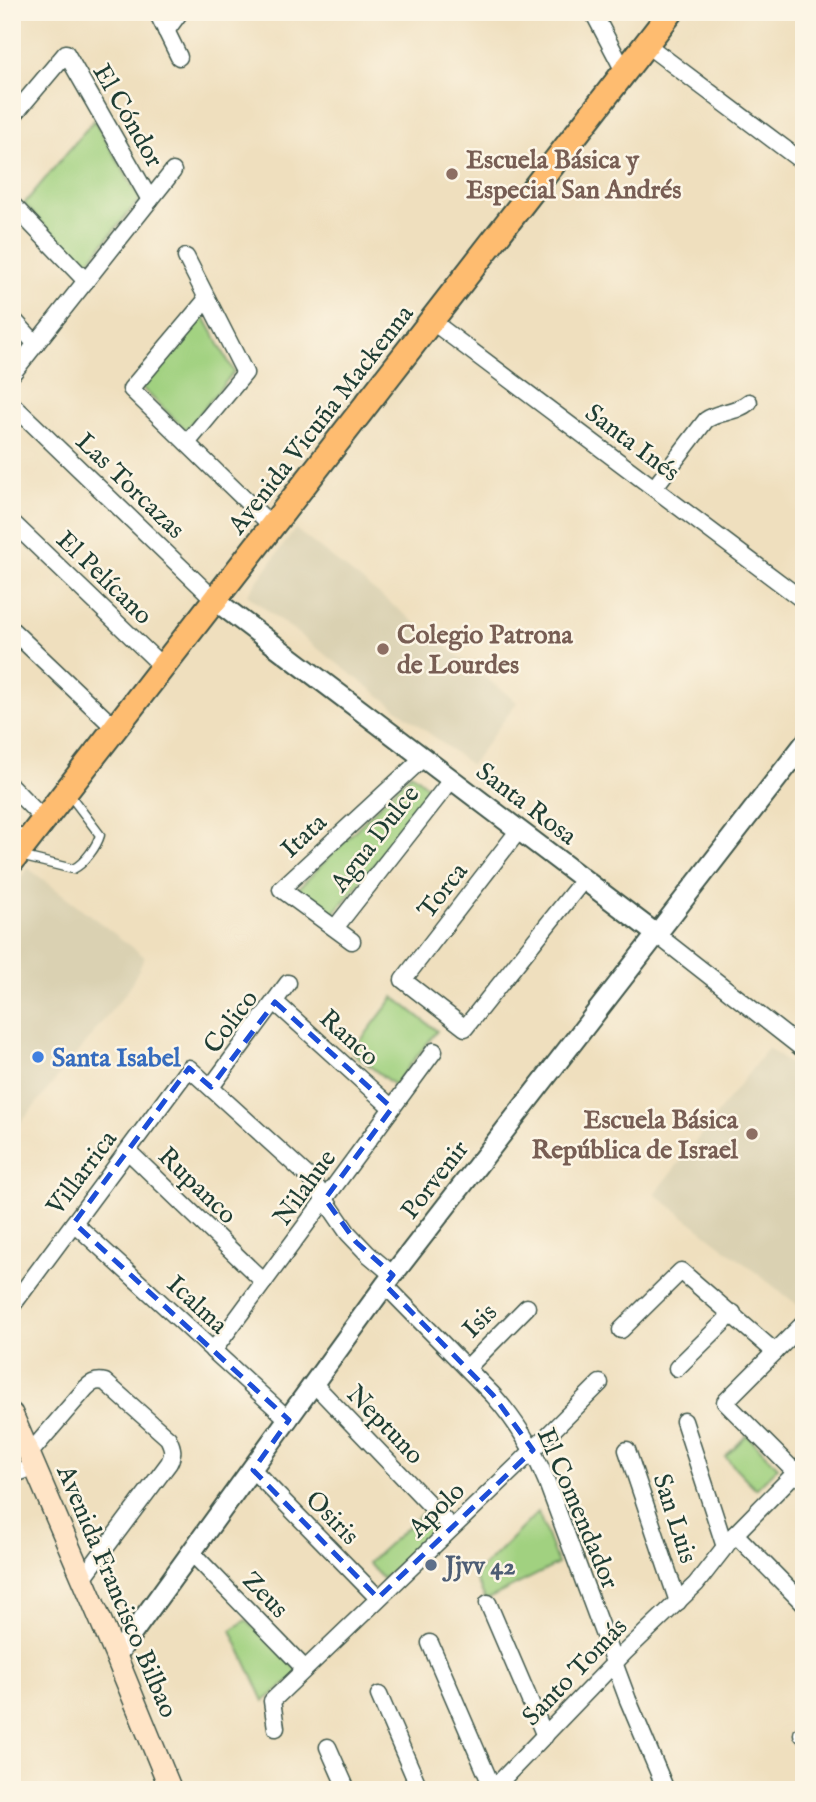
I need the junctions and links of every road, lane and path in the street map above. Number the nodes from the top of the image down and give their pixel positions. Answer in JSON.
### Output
{"nodes":[{"id":1,"x":157,"y":12,"type":"edge"},
{"id":2,"x":180,"y":12,"type":"edge"},
{"id":3,"x":593,"y":12,"type":"edge"},
{"id":4,"x":671,"y":12,"type":"edge"},
{"id":5,"x":166,"y":31,"type":"junction"},
{"id":6,"x":647,"y":45,"type":"junction"},
{"id":7,"x":179,"y":57,"type":"dead end"},
{"id":8,"x":625,"y":74,"type":"junction"},
{"id":9,"x":12,"y":117,"type":"edge"},
{"id":10,"x":804,"y":163,"type":"edge"},
{"id":11,"x":173,"y":171,"type":"dead end"},
{"id":12,"x":150,"y":200,"type":"junction"},
{"id":13,"x":12,"y":204,"type":"edge"},
{"id":14,"x":187,"y":257,"type":"dead end"},
{"id":15,"x":86,"y":281,"type":"junction"},
{"id":16,"x":207,"y":299,"type":"junction"},
{"id":17,"x":12,"y":318,"type":"edge"},
{"id":18,"x":433,"y":322,"type":"junction"},
{"id":19,"x":36,"y":344,"type":"junction"},
{"id":20,"x":12,"y":374,"type":"edge"},
{"id":21,"x":749,"y":402,"type":"dead end"},
{"id":22,"x":12,"y":404,"type":"edge"},
{"id":23,"x":187,"y":443,"type":"junction"},
{"id":24,"x":654,"y":488,"type":"junction"},
{"id":25,"x":12,"y":522,"type":"edge"},
{"id":26,"x":273,"y":527,"type":"junction"},
{"id":27,"x":216,"y":601,"type":"junction"},
{"id":28,"x":804,"y":601,"type":"edge"},
{"id":29,"x":12,"y":630,"type":"edge"},
{"id":30,"x":163,"y":667,"type":"junction"},
{"id":31,"x":116,"y":729,"type":"junction"},
{"id":32,"x":804,"y":744,"type":"edge"},
{"id":33,"x":424,"y":757,"type":"junction"},
{"id":34,"x":452,"y":779,"type":"junction"},
{"id":35,"x":12,"y":787,"type":"edge"},
{"id":36,"x":68,"y":791,"type":"junction"},
{"id":37,"x":519,"y":830,"type":"junction"},
{"id":38,"x":23,"y":841,"type":"edge"},
{"id":39,"x":583,"y":879,"type":"junction"},
{"id":40,"x":335,"y":928,"type":"junction"},
{"id":41,"x":656,"y":934,"type":"junction"},
{"id":42,"x":352,"y":941,"type":"dead end"},
{"id":43,"x":288,"y":983,"type":"dead end"},
{"id":44,"x":275,"y":1002,"type":"junction"},
{"id":45,"x":804,"y":1050,"type":"edge"},
{"id":46,"x":434,"y":1051,"type":"dead end"},
{"id":47,"x":189,"y":1068,"type":"joint"},
{"id":48,"x":211,"y":1087,"type":"junction"},
{"id":49,"x":392,"y":1108,"type":"junction"},
{"id":50,"x":128,"y":1151,"type":"junction"},
{"id":51,"x":325,"y":1199,"type":"junction"},
{"id":52,"x":74,"y":1223,"type":"junction"},
{"id":53,"x":389,"y":1280,"type":"junction"},
{"id":54,"x":264,"y":1282,"type":"junction"},
{"id":55,"x":12,"y":1306,"type":"edge"},
{"id":56,"x":527,"y":1307,"type":"dead end"},
{"id":57,"x":733,"y":1313,"type":"junction"},
{"id":58,"x":804,"y":1323,"type":"edge"},
{"id":59,"x":621,"y":1330,"type":"dead end"},
{"id":60,"x":213,"y":1352,"type":"junction"},
{"id":61,"x":775,"y":1352,"type":"junction"},
{"id":62,"x":467,"y":1368,"type":"junction"},
{"id":63,"x":677,"y":1368,"type":"dead end"},
{"id":64,"x":600,"y":1382,"type":"dead end"},
{"id":65,"x":314,"y":1384,"type":"junction"},
{"id":66,"x":12,"y":1414,"type":"edge"},
{"id":67,"x":289,"y":1420,"type":"junction"},
{"id":68,"x":684,"y":1421,"type":"dead end"},
{"id":69,"x":533,"y":1450,"type":"junction"},
{"id":70,"x":627,"y":1450,"type":"dead end"},
{"id":71,"x":32,"y":1460,"type":"junction"},
{"id":72,"x":253,"y":1469,"type":"junction"},
{"id":73,"x":801,"y":1472,"type":"edge"},
{"id":74,"x":12,"y":1475,"type":"edge"},
{"id":75,"x":452,"y":1528,"type":"junction"},
{"id":76,"x":730,"y":1540,"type":"junction"},
{"id":77,"x":192,"y":1553,"type":"junction"},
{"id":78,"x":83,"y":1578,"type":"junction"},
{"id":79,"x":378,"y":1598,"type":"junction"},
{"id":80,"x":678,"y":1602,"type":"junction"},
{"id":81,"x":488,"y":1603,"type":"dead end"},
{"id":82,"x":804,"y":1604,"type":"edge"},
{"id":83,"x":429,"y":1643,"type":"dead end"},
{"id":84,"x":116,"y":1656,"type":"junction"},
{"id":85,"x":615,"y":1663,"type":"junction"},
{"id":86,"x":305,"y":1669,"type":"junction"},
{"id":87,"x":379,"y":1695,"type":"dead end"},
{"id":88,"x":276,"y":1728,"type":"dead end"},
{"id":89,"x":545,"y":1736,"type":"junction"},
{"id":90,"x":328,"y":1746,"type":"dead end"},
{"id":91,"x":493,"y":1789,"type":"edge"},
{"id":92,"x":171,"y":1790,"type":"edge"},
{"id":93,"x":347,"y":1790,"type":"edge"},
{"id":94,"x":420,"y":1790,"type":"edge"},
{"id":95,"x":666,"y":1790,"type":"edge"}],
"edges":[{"from":1,"to":5,"type":"street"},
{"from":2,"to":5,"type":"street"},
{"from":3,"to":8,"type":"street"},
{"from":4,"to":6,"type":"main road","name":"Avenida Vicuña Mackenna"},
{"from":5,"to":7,"type":"street"},
{"from":6,"to":8,"type":"main road","name":"Avenida Vicuña Mackenna"},
{"from":6,"to":10,"type":"street"},
{"from":8,"to":18,"type":"main road","name":"Avenida Vicuña Mackenna"},
{"from":9,"to":12,"type":"street","name":"El Cóndor"},
{"from":11,"to":12,"type":"street","name":"El Cóndor"},
{"from":12,"to":15,"type":"street","name":"El Cóndor"},
{"from":13,"to":15,"type":"street"},
{"from":14,"to":16,"type":"street"},
{"from":15,"to":19,"type":"street","name":"El Cóndor"},
{"from":16,"to":23,"type":"street"},
{"from":16,"to":23,"type":"street"},
{"from":17,"to":19,"type":"street"},
{"from":18,"to":24,"type":"street","name":"Santa Inés"},
{"from":18,"to":26,"type":"main road","name":"Avenida Vicuña Mackenna"},
{"from":19,"to":20,"type":"street","name":"El Cóndor"},
{"from":21,"to":24,"type":"street"},
{"from":22,"to":27,"type":"street","name":"Las Torcazas"},
{"from":23,"to":26,"type":"street"},
{"from":24,"to":28,"type":"street","name":"Santa Inés"},
{"from":25,"to":30,"type":"street","name":"El Pelícano"},
{"from":26,"to":27,"type":"main road","name":"Avenida Vicuña Mackenna"},
{"from":27,"to":30,"type":"main road","name":"Avenida Vicuña Mackenna"},
{"from":27,"to":33,"type":"street","name":"Santa Rosa"},
{"from":29,"to":31,"type":"street"},
{"from":30,"to":31,"type":"main road","name":"Avenida Vicuña Mackenna"},
{"from":31,"to":36,"type":"main road","name":"Avenida Vicuña Mackenna"},
{"from":32,"to":41,"type":"street","name":"Porvenir"},
{"from":33,"to":34,"type":"street","name":"Santa Rosa"},
{"from":33,"to":40,"type":"street","name":"Itata"},
{"from":34,"to":37,"type":"street","name":"Santa Rosa"},
{"from":34,"to":40,"type":"street","name":"Agua Dulce"},
{"from":35,"to":38,"type":"street"},
{"from":36,"to":38,"type":"main road","name":"Avenida Vicuña Mackenna"},
{"from":36,"to":38,"type":"lane"},
{"from":37,"to":39,"type":"street","name":"Santa Rosa"},
{"from":37,"to":39,"type":"street","name":"Torca"},
{"from":39,"to":41,"type":"street","name":"Santa Rosa"},
{"from":40,"to":42,"type":"street","name":"Itata"},
{"from":41,"to":45,"type":"street","name":"Santa Rosa"},
{"from":41,"to":53,"type":"street","name":"Porvenir"},
{"from":43,"to":44,"type":"street","name":"Colico"},
{"from":44,"to":48,"type":"street","name":"Colico"},
{"from":44,"to":49,"type":"street","name":"Ranco"},
{"from":46,"to":49,"type":"street","name":"Nilahue"},
{"from":47,"to":48,"type":"street","name":"El Comendador"},
{"from":47,"to":50,"type":"street","name":"Villarrica"},
{"from":48,"to":51,"type":"street","name":"El Comendador"},
{"from":49,"to":51,"type":"street","name":"Nilahue"},
{"from":50,"to":52,"type":"street","name":"Villarrica"},
{"from":50,"to":54,"type":"street","name":"Rupanco"},
{"from":51,"to":53,"type":"street","name":"El Comendador"},
{"from":51,"to":54,"type":"street","name":"Nilahue"},
{"from":52,"to":55,"type":"street","name":"Villarrica"},
{"from":52,"to":60,"type":"street","name":"Icalma"},
{"from":53,"to":62,"type":"street","name":"El Comendador"},
{"from":53,"to":65,"type":"street","name":"Porvenir"},
{"from":54,"to":60,"type":"street","name":"Nilahue"},
{"from":56,"to":62,"type":"street","name":"Isis"},
{"from":57,"to":59,"type":"street"},
{"from":57,"to":61,"type":"street"},
{"from":57,"to":63,"type":"street"},
{"from":58,"to":61,"type":"street"},
{"from":60,"to":67,"type":"street","name":"Icalma"},
{"from":61,"to":73,"type":"street"},
{"from":62,"to":69,"type":"street","name":"El Comendador"},
{"from":64,"to":69,"type":"street","name":"Apolo"},
{"from":65,"to":67,"type":"street","name":"Porvenir"},
{"from":65,"to":75,"type":"street","name":"Neptuno"},
{"from":66,"to":71,"type":"main road","name":"Avenida Francisco Bilbao"},
{"from":67,"to":72,"type":"street","name":"Porvenir"},
{"from":68,"to":76,"type":"street"},
{"from":69,"to":75,"type":"street","name":"Apolo"},
{"from":69,"to":85,"type":"street","name":"El Comendador"},
{"from":70,"to":80,"type":"street","name":"San Luis"},
{"from":71,"to":74,"type":"street"},
{"from":71,"to":78,"type":"main road","name":"Avenida Francisco Bilbao"},
{"from":71,"to":78,"type":"street"},
{"from":72,"to":77,"type":"street","name":"Porvenir"},
{"from":72,"to":79,"type":"street","name":"Osiris"},
{"from":73,"to":76,"type":"street","name":"Santo Tomás"},
{"from":75,"to":79,"type":"street","name":"Apolo"},
{"from":76,"to":80,"type":"street","name":"Santo Tomás"},
{"from":76,"to":82,"type":"street"},
{"from":77,"to":84,"type":"street","name":"Porvenir"},
{"from":77,"to":86,"type":"street","name":"Zeus"},
{"from":78,"to":84,"type":"main road","name":"Avenida Francisco Bilbao"},
{"from":79,"to":86,"type":"street","name":"Apolo"},
{"from":80,"to":85,"type":"street","name":"Santo Tomás"},
{"from":81,"to":89,"type":"street"},
{"from":83,"to":91,"type":"street"},
{"from":84,"to":92,"type":"main road","name":"Avenida Francisco Bilbao"},
{"from":85,"to":89,"type":"street","name":"Santo Tomás"},
{"from":85,"to":95,"type":"street","name":"El Comendador"},
{"from":86,"to":88,"type":"street","name":"Apolo"},
{"from":87,"to":94,"type":"street"},
{"from":89,"to":91,"type":"street","name":"Santo Tomás"},
{"from":90,"to":93,"type":"street"}]}
